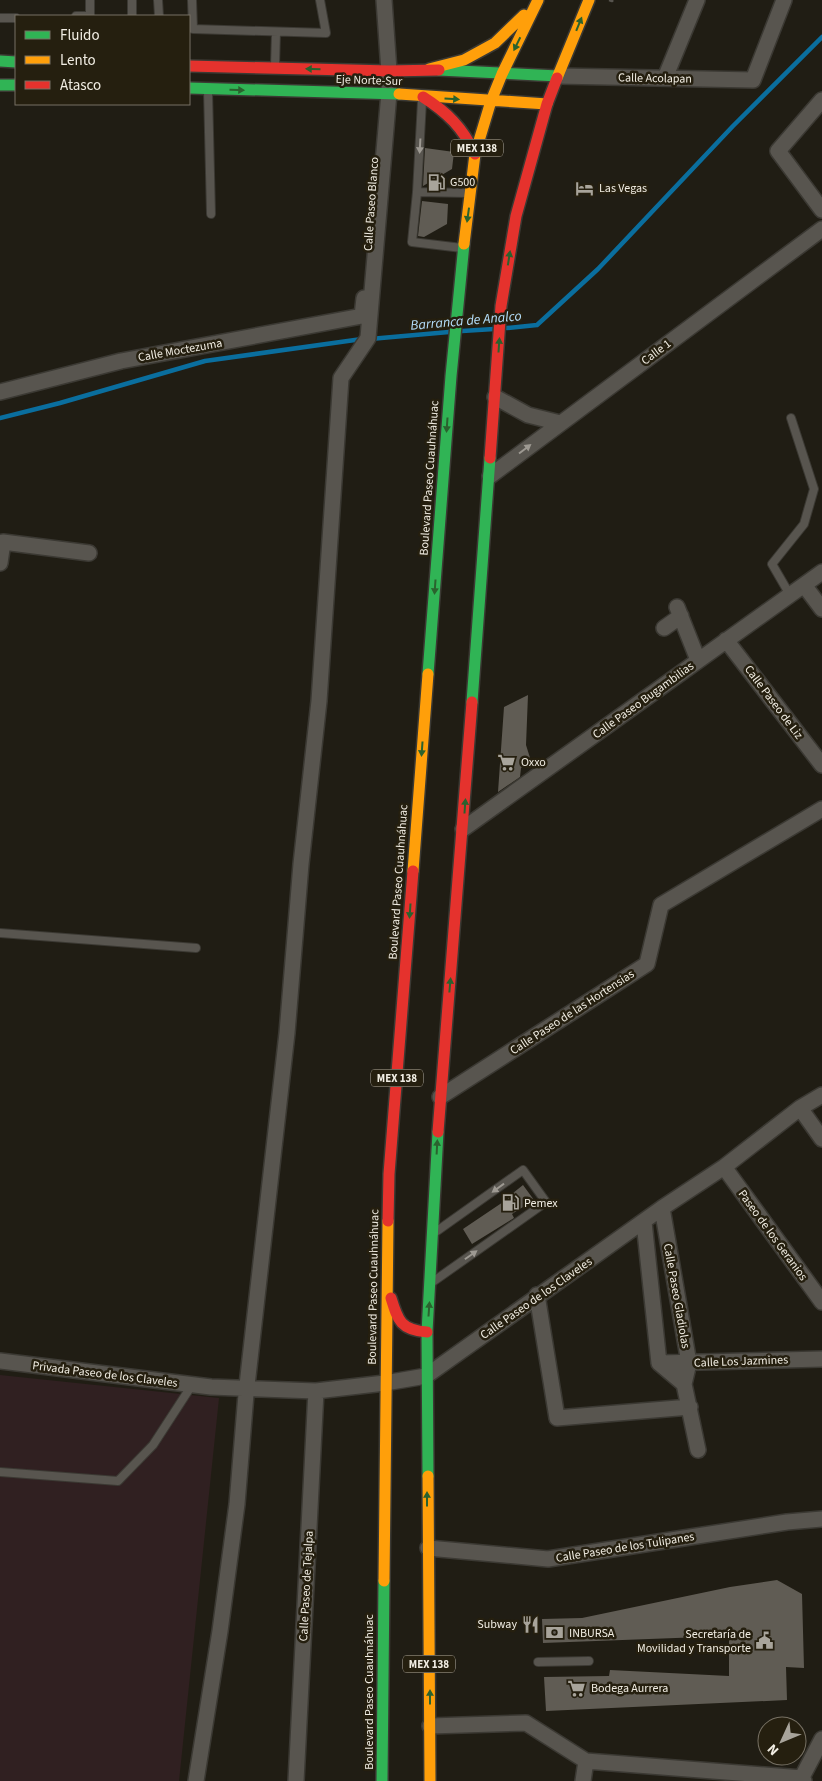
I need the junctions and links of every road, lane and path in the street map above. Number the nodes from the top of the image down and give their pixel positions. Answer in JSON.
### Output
{"nodes":[{"id":1,"x":90,"y":0,"type":"edge"},
{"id":2,"x":132,"y":0,"type":"edge"},
{"id":3,"x":158,"y":0,"type":"edge"},
{"id":4,"x":192,"y":0,"type":"edge"},
{"id":5,"x":320,"y":0,"type":"edge"},
{"id":6,"x":384,"y":0,"type":"edge"},
{"id":7,"x":537,"y":0,"type":"edge"},
{"id":8,"x":697,"y":0,"type":"edge"},
{"id":9,"x":784,"y":0,"type":"edge"},
{"id":10,"x":585,"y":1,"type":"edge"},
{"id":11,"x":90,"y":15,"type":"edge"},
{"id":12,"x":132,"y":15,"type":"edge"},
{"id":13,"x":159,"y":15,"type":"edge"},
{"id":14,"x":0,"y":18,"type":"edge"},
{"id":15,"x":15,"y":18,"type":"edge"},
{"id":16,"x":276,"y":32,"type":"junction"},
{"id":17,"x":0,"y":61,"type":"edge"},
{"id":18,"x":15,"y":62,"type":"edge"},
{"id":19,"x":190,"y":67,"type":"edge"},
{"id":20,"x":275,"y":68,"type":"junction"},
{"id":21,"x":429,"y":69,"type":"junction"},
{"id":22,"x":389,"y":71,"type":"junction"},
{"id":23,"x":502,"y":74,"type":"junction"},
{"id":24,"x":558,"y":76,"type":"junction"},
{"id":25,"x":207,"y":78,"type":"junction"},
{"id":26,"x":665,"y":78,"type":"junction"},
{"id":27,"x":0,"y":85,"type":"edge"},
{"id":28,"x":15,"y":85,"type":"edge"},
{"id":29,"x":190,"y":87,"type":"edge"},
{"id":30,"x":384,"y":93,"type":"junction"},
{"id":31,"x":423,"y":97,"type":"junction"},
{"id":32,"x":822,"y":100,"type":"edge"},
{"id":33,"x":491,"y":101,"type":"junction"},
{"id":34,"x":548,"y":104,"type":"junction"},
{"id":35,"x":475,"y":154,"type":"junction"},
{"id":36,"x":418,"y":192,"type":"junction"},
{"id":37,"x":470,"y":193,"type":"junction"},
{"id":38,"x":822,"y":210,"type":"edge"},
{"id":39,"x":212,"y":214,"type":"dead end"},
{"id":40,"x":822,"y":229,"type":"edge"},
{"id":41,"x":463,"y":248,"type":"junction"},
{"id":42,"x":362,"y":316,"type":"joint"},
{"id":43,"x":495,"y":390,"type":"junction"},
{"id":44,"x":0,"y":392,"type":"edge"},
{"id":45,"x":791,"y":418,"type":"dead end"},
{"id":46,"x":560,"y":423,"type":"junction"},
{"id":47,"x":490,"y":476,"type":"junction"},
{"id":48,"x":89,"y":553,"type":"dead end"},
{"id":49,"x":0,"y":563,"type":"edge"},
{"id":50,"x":822,"y":572,"type":"edge"},
{"id":51,"x":804,"y":585,"type":"junction"},
{"id":52,"x":790,"y":594,"type":"junction"},
{"id":53,"x":822,"y":609,"type":"edge"},
{"id":54,"x":664,"y":628,"type":"dead end"},
{"id":55,"x":726,"y":640,"type":"junction"},
{"id":56,"x":698,"y":660,"type":"junction"},
{"id":57,"x":822,"y":765,"type":"edge"},
{"id":58,"x":822,"y":809,"type":"edge"},
{"id":59,"x":463,"y":828,"type":"junction"},
{"id":60,"x":0,"y":933,"type":"edge"},
{"id":61,"x":196,"y":948,"type":"dead end"},
{"id":62,"x":822,"y":1095,"type":"edge"},
{"id":63,"x":440,"y":1097,"type":"junction"},
{"id":64,"x":800,"y":1108,"type":"junction"},
{"id":65,"x":822,"y":1139,"type":"edge"},
{"id":66,"x":724,"y":1167,"type":"junction"},
{"id":67,"x":662,"y":1208,"type":"junction"},
{"id":68,"x":644,"y":1222,"type":"junction"},
{"id":69,"x":433,"y":1234,"type":"junction"},
{"id":70,"x":431,"y":1284,"type":"junction"},
{"id":71,"x":387,"y":1288,"type":"junction"},
{"id":72,"x":537,"y":1295,"type":"junction"},
{"id":73,"x":822,"y":1302,"type":"edge"},
{"id":74,"x":427,"y":1332,"type":"junction"},
{"id":75,"x":822,"y":1359,"type":"edge"},
{"id":76,"x":0,"y":1361,"type":"edge"},
{"id":77,"x":659,"y":1363,"type":"junction"},
{"id":78,"x":688,"y":1363,"type":"junction"},
{"id":79,"x":426,"y":1376,"type":"junction"},
{"id":80,"x":385,"y":1383,"type":"junction"},
{"id":81,"x":684,"y":1384,"type":"junction"},
{"id":82,"x":192,"y":1385,"type":"junction"},
{"id":83,"x":211,"y":1388,"type":"joint"},
{"id":84,"x":246,"y":1388,"type":"junction"},
{"id":85,"x":316,"y":1391,"type":"junction"},
{"id":86,"x":690,"y":1407,"type":"junction"},
{"id":87,"x":698,"y":1450,"type":"dead end"},
{"id":88,"x":0,"y":1472,"type":"edge"},
{"id":89,"x":822,"y":1519,"type":"edge"},
{"id":90,"x":428,"y":1548,"type":"junction"},
{"id":91,"x":589,"y":1661,"type":"dead end"},
{"id":92,"x":538,"y":1662,"type":"dead end"},
{"id":93,"x":430,"y":1726,"type":"junction"},
{"id":94,"x":822,"y":1739,"type":"edge"},
{"id":95,"x":586,"y":1761,"type":"junction"},
{"id":96,"x":802,"y":1780,"type":"edge"},
{"id":97,"x":196,"y":1781,"type":"edge"},
{"id":98,"x":296,"y":1781,"type":"edge"},
{"id":99,"x":382,"y":1781,"type":"edge"},
{"id":100,"x":430,"y":1781,"type":"edge"},
{"id":101,"x":582,"y":1781,"type":"edge"}],
"edges":[{"from":1,"to":11,"type":"lane"},
{"from":2,"to":12,"type":"lane"},
{"from":3,"to":13,"type":"lane"},
{"from":4,"to":16,"type":"lane"},
{"from":5,"to":16,"type":"lane"},
{"from":6,"to":22,"type":"street"},
{"from":7,"to":21,"type":"main road"},
{"from":7,"to":23,"type":"main road","name":"Boulevard Paseo Cuauhnáhuac","number":"MEX 138","one_way":true},
{"from":8,"to":26,"type":"street"},
{"from":9,"to":26,"type":"street","name":"Calle Acolapan"},
{"from":24,"to":10,"type":"main road","number":"MEX 138","one_way":true},
{"from":14,"to":15,"type":"lane"},
{"from":16,"to":20,"type":"lane"},
{"from":17,"to":18,"type":"main road"},
{"from":19,"to":25,"type":"main road","name":"Eje Norte-Sur"},
{"from":22,"to":20,"type":"main road","name":"Eje Norte-Sur","one_way":true},
{"from":20,"to":25,"type":"main road","name":"Eje Norte-Sur"},
{"from":21,"to":22,"type":"main road","name":"Eje Norte-Sur"},
{"from":21,"to":23,"type":"main road","name":"Eje Norte-Sur"},
{"from":22,"to":30,"type":"street"},
{"from":23,"to":24,"type":"main road","name":"Eje Norte-Sur"},
{"from":23,"to":33,"type":"main road","name":"Boulevard Paseo Cuauhnáhuac","number":"MEX 138"},
{"from":24,"to":26,"type":"street","name":"Calle Acolapan"},
{"from":24,"to":34,"type":"main road","number":"MEX 138"},
{"from":25,"to":29,"type":"main road","name":"Eje Norte-Sur"},
{"from":25,"to":30,"type":"main road","name":"Eje Norte-Sur","one_way":true},
{"from":25,"to":39,"type":"lane"},
{"from":27,"to":28,"type":"main road"},
{"from":30,"to":31,"type":"main road","name":"Eje Norte-Sur"},
{"from":30,"to":42,"type":"street","name":"Calle Paseo Blanco"},
{"from":30,"to":84,"type":"street"},
{"from":31,"to":33,"type":"main road","name":"Eje Norte-Sur","one_way":true},
{"from":31,"to":35,"type":"main road"},
{"from":31,"to":36,"type":"lane","one_way":true},
{"from":32,"to":38,"type":"street"},
{"from":33,"to":34,"type":"main road","name":"Eje Norte-Sur"},
{"from":33,"to":35,"type":"main road","name":"Boulevard Paseo Cuauhnáhuac","number":"MEX 138"},
{"from":43,"to":34,"type":"main road","number":"MEX 138","one_way":true},
{"from":35,"to":37,"type":"main road","name":"Boulevard Paseo Cuauhnáhuac","number":"MEX 138"},
{"from":36,"to":37,"type":"lane"},
{"from":36,"to":41,"type":"lane"},
{"from":37,"to":41,"type":"main road","name":"Boulevard Paseo Cuauhnáhuac","number":"MEX 138","one_way":true},
{"from":40,"to":46,"type":"street","name":"Calle 1"},
{"from":41,"to":71,"type":"main road","name":"Boulevard Paseo Cuauhnáhuac","number":"MEX 138","one_way":true},
{"from":42,"to":44,"type":"street","name":"Calle Moctezuma"},
{"from":43,"to":46,"type":"street"},
{"from":43,"to":47,"type":"main road","number":"MEX 138"},
{"from":45,"to":52,"type":"lane"},
{"from":47,"to":46,"type":"street","name":"Calle 1","one_way":true},
{"from":59,"to":47,"type":"main road","number":"MEX 138","one_way":true},
{"from":48,"to":49,"type":"street"},
{"from":50,"to":51,"type":"street","name":"Calle Paseo Bugambilias"},
{"from":51,"to":52,"type":"street","name":"Calle Paseo Bugambilias"},
{"from":51,"to":53,"type":"street"},
{"from":52,"to":55,"type":"street","name":"Calle Paseo Bugambilias"},
{"from":54,"to":56,"type":"street"},
{"from":55,"to":56,"type":"street","name":"Calle Paseo Bugambilias"},
{"from":55,"to":57,"type":"street","name":"Calle Paseo de Liz"},
{"from":56,"to":59,"type":"street","name":"Calle Paseo Bugambilias"},
{"from":58,"to":63,"type":"street","name":"Calle Paseo de las Hortensias"},
{"from":63,"to":59,"type":"main road","number":"MEX 138","one_way":true},
{"from":60,"to":61,"type":"lane"},
{"from":62,"to":64,"type":"street","name":"Calle Paseo de los Claveles"},
{"from":69,"to":63,"type":"main road","number":"MEX 138","one_way":true},
{"from":64,"to":65,"type":"street"},
{"from":64,"to":66,"type":"street","name":"Calle Paseo de los Claveles"},
{"from":66,"to":67,"type":"street","name":"Calle Paseo de los Claveles"},
{"from":66,"to":73,"type":"street","name":"Paseo de los Geranios"},
{"from":67,"to":68,"type":"street","name":"Calle Paseo de los Claveles"},
{"from":67,"to":78,"type":"street","name":"Calle Paseo Gladiolas"},
{"from":68,"to":72,"type":"street","name":"Calle Paseo de los Claveles"},
{"from":68,"to":77,"type":"street","name":"Calle Paseo Gladiolas"},
{"from":69,"to":70,"type":"main road","number":"MEX 138"},
{"from":70,"to":69,"type":"lane","one_way":true},
{"from":74,"to":70,"type":"main road","number":"MEX 138","one_way":true},
{"from":71,"to":74,"type":"main road"},
{"from":71,"to":80,"type":"main road","name":"Boulevard Paseo Cuauhnáhuac","number":"MEX 138"},
{"from":72,"to":79,"type":"street","name":"Calle Paseo de los Claveles"},
{"from":72,"to":86,"type":"street"},
{"from":74,"to":79,"type":"main road","number":"MEX 138"},
{"from":75,"to":78,"type":"street","name":"Calle Los Jazmines"},
{"from":76,"to":82,"type":"street","name":"Privada Paseo de los Claveles"},
{"from":77,"to":78,"type":"street","name":"Calle Los Jazmines"},
{"from":77,"to":81,"type":"street"},
{"from":78,"to":81,"type":"street","name":"Calle Paseo Gladiolas"},
{"from":79,"to":80,"type":"street","name":"Calle Paseo de los Claveles"},
{"from":90,"to":79,"type":"main road","number":"MEX 138","one_way":true},
{"from":80,"to":85,"type":"street","name":"Calle Paseo de los Claveles"},
{"from":80,"to":99,"type":"main road","name":"Boulevard Paseo Cuauhnáhuac","number":"MEX 138"},
{"from":81,"to":86,"type":"street","name":"Calle Paseo Gladiolas"},
{"from":82,"to":83,"type":"street","name":"Privada Paseo de los Claveles"},
{"from":82,"to":88,"type":"lane"},
{"from":83,"to":84,"type":"street","name":"Calle Paseo de los Claveles"},
{"from":84,"to":85,"type":"street","name":"Calle Paseo de los Claveles"},
{"from":84,"to":97,"type":"street"},
{"from":85,"to":98,"type":"street","name":"Calle Paseo de Tejalpa"},
{"from":86,"to":87,"type":"street","name":"Calle Paseo Gladiolas"},
{"from":89,"to":90,"type":"street","name":"Calle Paseo de los Tulipanes"},
{"from":93,"to":90,"type":"main road","number":"MEX 138","one_way":true},
{"from":91,"to":92,"type":"lane"},
{"from":93,"to":95,"type":"street"},
{"from":93,"to":100,"type":"main road","number":"MEX 138"},
{"from":94,"to":96,"type":"street"},
{"from":95,"to":96,"type":"street"},
{"from":95,"to":101,"type":"street"}]}
